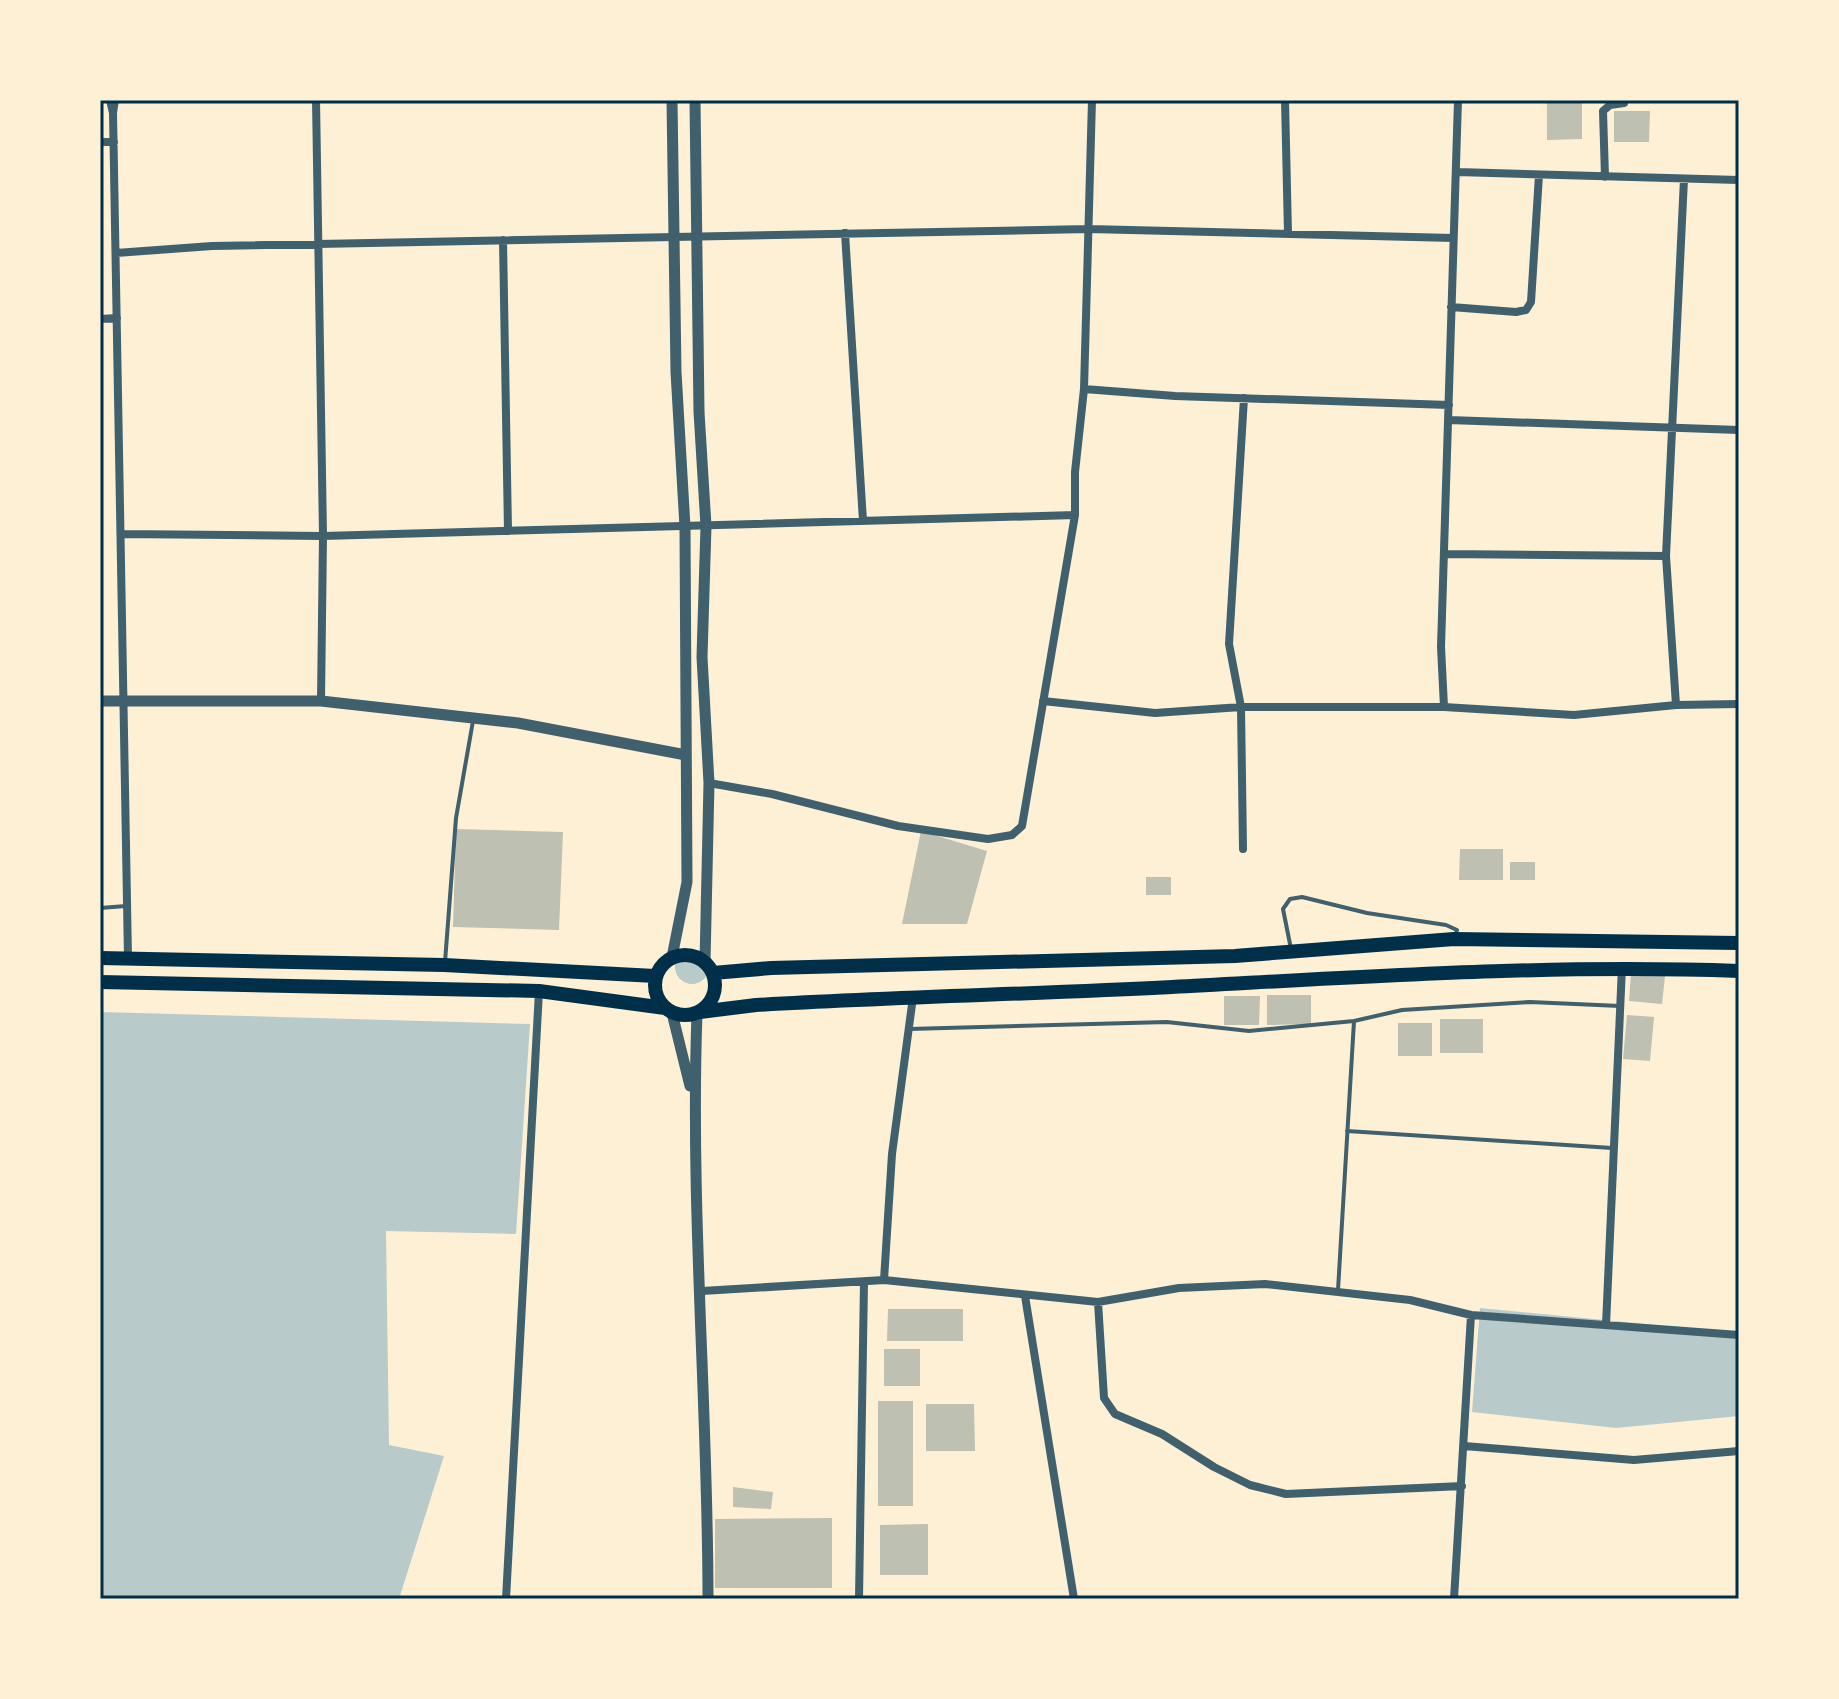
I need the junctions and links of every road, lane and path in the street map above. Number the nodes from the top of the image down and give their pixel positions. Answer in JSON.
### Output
{"nodes":[{"id":1,"x":113,"y":100,"type":"edge"},
{"id":2,"x":316,"y":100,"type":"edge"},
{"id":3,"x":672,"y":100,"type":"edge"},
{"id":4,"x":695,"y":100,"type":"edge"},
{"id":5,"x":1092,"y":100,"type":"edge"},
{"id":6,"x":1285,"y":100,"type":"edge"},
{"id":7,"x":1458,"y":100,"type":"edge"},
{"id":8,"x":1624,"y":103,"type":"dead end"},
{"id":9,"x":100,"y":142,"type":"edge"},
{"id":10,"x":114,"y":142,"type":"junction"},
{"id":11,"x":1457,"y":172,"type":"junction"},
{"id":12,"x":1539,"y":175,"type":"junction"},
{"id":13,"x":1605,"y":177,"type":"junction"},
{"id":14,"x":1684,"y":179,"type":"junction"},
{"id":15,"x":1739,"y":180,"type":"edge"},
{"id":16,"x":1089,"y":229,"type":"junction"},
{"id":17,"x":845,"y":233,"type":"junction"},
{"id":18,"x":1288,"y":234,"type":"junction"},
{"id":19,"x":696,"y":235,"type":"junction"},
{"id":20,"x":672,"y":236,"type":"junction"},
{"id":21,"x":1453,"y":238,"type":"junction"},
{"id":22,"x":503,"y":240,"type":"junction"},
{"id":23,"x":320,"y":244,"type":"junction"},
{"id":24,"x":116,"y":253,"type":"junction"},
{"id":25,"x":1451,"y":307,"type":"junction"},
{"id":26,"x":117,"y":318,"type":"junction"},
{"id":27,"x":100,"y":319,"type":"edge"},
{"id":28,"x":1084,"y":389,"type":"junction"},
{"id":29,"x":1244,"y":398,"type":"junction"},
{"id":30,"x":1449,"y":405,"type":"junction"},
{"id":31,"x":1449,"y":420,"type":"junction"},
{"id":32,"x":1675,"y":427,"type":"junction"},
{"id":33,"x":1739,"y":430,"type":"edge"},
{"id":34,"x":1075,"y":515,"type":"junction"},
{"id":35,"x":863,"y":521,"type":"junction"},
{"id":36,"x":706,"y":526,"type":"junction"},
{"id":37,"x":685,"y":527,"type":"junction"},
{"id":38,"x":508,"y":531,"type":"junction"},
{"id":39,"x":121,"y":534,"type":"junction"},
{"id":40,"x":323,"y":536,"type":"junction"},
{"id":41,"x":1444,"y":554,"type":"junction"},
{"id":42,"x":1666,"y":556,"type":"junction"},
{"id":43,"x":100,"y":701,"type":"edge"},
{"id":44,"x":124,"y":701,"type":"junction"},
{"id":45,"x":321,"y":701,"type":"junction"},
{"id":46,"x":1043,"y":701,"type":"junction"},
{"id":47,"x":1739,"y":704,"type":"edge"},
{"id":48,"x":1676,"y":705,"type":"junction"},
{"id":49,"x":1241,"y":707,"type":"junction"},
{"id":50,"x":1444,"y":707,"type":"junction"},
{"id":51,"x":474,"y":717,"type":"junction"},
{"id":52,"x":686,"y":755,"type":"junction"},
{"id":53,"x":709,"y":783,"type":"junction"},
{"id":54,"x":1243,"y":849,"type":"dead end"},
{"id":55,"x":127,"y":906,"type":"junction"},
{"id":56,"x":100,"y":908,"type":"edge"},
{"id":57,"x":1454,"y":939,"type":"junction"},
{"id":58,"x":1739,"y":943,"type":"edge"},
{"id":59,"x":1291,"y":949,"type":"junction"},
{"id":60,"x":672,"y":957,"type":"junction"},
{"id":61,"x":100,"y":958,"type":"edge"},
{"id":62,"x":128,"y":958,"type":"junction"},
{"id":63,"x":444,"y":965,"type":"junction"},
{"id":64,"x":1622,"y":966,"type":"junction"},
{"id":65,"x":709,"y":968,"type":"junction"},
{"id":66,"x":1739,"y":971,"type":"edge"},
{"id":67,"x":655,"y":976,"type":"junction"},
{"id":68,"x":100,"y":982,"type":"edge"},
{"id":69,"x":539,"y":991,"type":"junction"},
{"id":70,"x":913,"y":996,"type":"junction"},
{"id":71,"x":1622,"y":1006,"type":"junction"},
{"id":72,"x":668,"y":1011,"type":"junction"},
{"id":73,"x":698,"y":1012,"type":"junction"},
{"id":74,"x":1354,"y":1021,"type":"junction"},
{"id":75,"x":909,"y":1029,"type":"junction"},
{"id":76,"x":694,"y":1102,"type":"junction"},
{"id":77,"x":1347,"y":1131,"type":"junction"},
{"id":78,"x":1612,"y":1148,"type":"junction"},
{"id":79,"x":884,"y":1280,"type":"junction"},
{"id":80,"x":864,"y":1282,"type":"junction"},
{"id":81,"x":1338,"y":1290,"type":"junction"},
{"id":82,"x":702,"y":1291,"type":"junction"},
{"id":83,"x":1025,"y":1296,"type":"junction"},
{"id":84,"x":1098,"y":1302,"type":"junction"},
{"id":85,"x":1471,"y":1315,"type":"junction"},
{"id":86,"x":1606,"y":1325,"type":"junction"},
{"id":87,"x":1739,"y":1335,"type":"edge"},
{"id":88,"x":1464,"y":1446,"type":"junction"},
{"id":89,"x":1739,"y":1451,"type":"edge"},
{"id":90,"x":1462,"y":1486,"type":"junction"},
{"id":91,"x":506,"y":1599,"type":"edge"},
{"id":92,"x":708,"y":1599,"type":"edge"},
{"id":93,"x":859,"y":1599,"type":"edge"},
{"id":94,"x":1074,"y":1599,"type":"edge"},
{"id":95,"x":1454,"y":1599,"type":"edge"}],
"edges":[{"from":1,"to":10,"type":"street"},
{"from":2,"to":23,"type":"street"},
{"from":3,"to":20,"type":"street"},
{"from":4,"to":19,"type":"street"},
{"from":5,"to":16,"type":"street"},
{"from":6,"to":18,"type":"street"},
{"from":7,"to":11,"type":"street"},
{"from":8,"to":13,"type":"street"},
{"from":9,"to":10,"type":"street"},
{"from":10,"to":24,"type":"street"},
{"from":11,"to":12,"type":"street"},
{"from":11,"to":21,"type":"street"},
{"from":12,"to":13,"type":"street"},
{"from":12,"to":25,"type":"street"},
{"from":13,"to":14,"type":"street"},
{"from":14,"to":15,"type":"street"},
{"from":14,"to":32,"type":"street"},
{"from":16,"to":17,"type":"street"},
{"from":16,"to":18,"type":"street"},
{"from":16,"to":28,"type":"street"},
{"from":17,"to":19,"type":"street"},
{"from":17,"to":35,"type":"street"},
{"from":18,"to":21,"type":"street"},
{"from":19,"to":20,"type":"street"},
{"from":19,"to":36,"type":"street"},
{"from":20,"to":22,"type":"street"},
{"from":20,"to":37,"type":"street"},
{"from":21,"to":25,"type":"street"},
{"from":22,"to":23,"type":"street"},
{"from":22,"to":38,"type":"street"},
{"from":23,"to":24,"type":"street"},
{"from":23,"to":40,"type":"street"},
{"from":24,"to":26,"type":"street"},
{"from":25,"to":30,"type":"street"},
{"from":26,"to":27,"type":"street"},
{"from":26,"to":39,"type":"street"},
{"from":28,"to":29,"type":"street"},
{"from":28,"to":34,"type":"street"},
{"from":29,"to":30,"type":"street"},
{"from":29,"to":49,"type":"street"},
{"from":30,"to":31,"type":"street"},
{"from":31,"to":32,"type":"street"},
{"from":31,"to":41,"type":"street"},
{"from":32,"to":33,"type":"street"},
{"from":32,"to":42,"type":"street"},
{"from":34,"to":35,"type":"street"},
{"from":34,"to":46,"type":"street"},
{"from":35,"to":36,"type":"street"},
{"from":36,"to":37,"type":"street"},
{"from":36,"to":53,"type":"street"},
{"from":37,"to":38,"type":"street"},
{"from":37,"to":52,"type":"street"},
{"from":38,"to":40,"type":"street"},
{"from":39,"to":40,"type":"street"},
{"from":39,"to":44,"type":"street"},
{"from":40,"to":45,"type":"street"},
{"from":41,"to":42,"type":"street"},
{"from":41,"to":50,"type":"street"},
{"from":42,"to":48,"type":"street"},
{"from":43,"to":44,"type":"street"},
{"from":44,"to":45,"type":"street"},
{"from":44,"to":55,"type":"street"},
{"from":45,"to":51,"type":"street"},
{"from":46,"to":49,"type":"street"},
{"from":46,"to":53,"type":"street"},
{"from":47,"to":48,"type":"street"},
{"from":48,"to":50,"type":"street"},
{"from":49,"to":50,"type":"street"},
{"from":49,"to":54,"type":"street"},
{"from":51,"to":52,"type":"street"},
{"from":51,"to":63,"type":"lane"},
{"from":52,"to":60,"type":"street"},
{"from":53,"to":65,"type":"street"},
{"from":55,"to":56,"type":"lane"},
{"from":55,"to":62,"type":"street"},
{"from":57,"to":58,"type":"main road"},
{"from":57,"to":59,"type":"main road"},
{"from":57,"to":59,"type":"lane"},
{"from":59,"to":65,"type":"main road"},
{"from":60,"to":65,"type":"main road"},
{"from":60,"to":67,"type":"main road"},
{"from":61,"to":62,"type":"main road"},
{"from":62,"to":63,"type":"main road"},
{"from":63,"to":67,"type":"main road"},
{"from":64,"to":66,"type":"main road"},
{"from":64,"to":70,"type":"main road"},
{"from":64,"to":71,"type":"street"},
{"from":65,"to":73,"type":"main road"},
{"from":67,"to":72,"type":"main road"},
{"from":68,"to":69,"type":"main road"},
{"from":69,"to":72,"type":"main road"},
{"from":69,"to":91,"type":"street"},
{"from":70,"to":73,"type":"main road"},
{"from":70,"to":75,"type":"street"},
{"from":71,"to":74,"type":"lane"},
{"from":71,"to":78,"type":"street"},
{"from":72,"to":73,"type":"main road"},
{"from":72,"to":76,"type":"street"},
{"from":73,"to":76,"type":"street"},
{"from":74,"to":75,"type":"lane"},
{"from":74,"to":77,"type":"lane"},
{"from":75,"to":79,"type":"street"},
{"from":76,"to":82,"type":"street"},
{"from":77,"to":78,"type":"lane"},
{"from":77,"to":81,"type":"lane"},
{"from":78,"to":86,"type":"street"},
{"from":79,"to":80,"type":"street"},
{"from":79,"to":83,"type":"street"},
{"from":80,"to":82,"type":"street"},
{"from":80,"to":93,"type":"street"},
{"from":81,"to":84,"type":"street"},
{"from":81,"to":85,"type":"street"},
{"from":82,"to":92,"type":"street"},
{"from":83,"to":84,"type":"street"},
{"from":83,"to":94,"type":"street"},
{"from":84,"to":90,"type":"street"},
{"from":85,"to":86,"type":"street"},
{"from":85,"to":88,"type":"street"},
{"from":86,"to":87,"type":"street"},
{"from":88,"to":89,"type":"street"},
{"from":88,"to":90,"type":"street"},
{"from":90,"to":95,"type":"street"}]}
